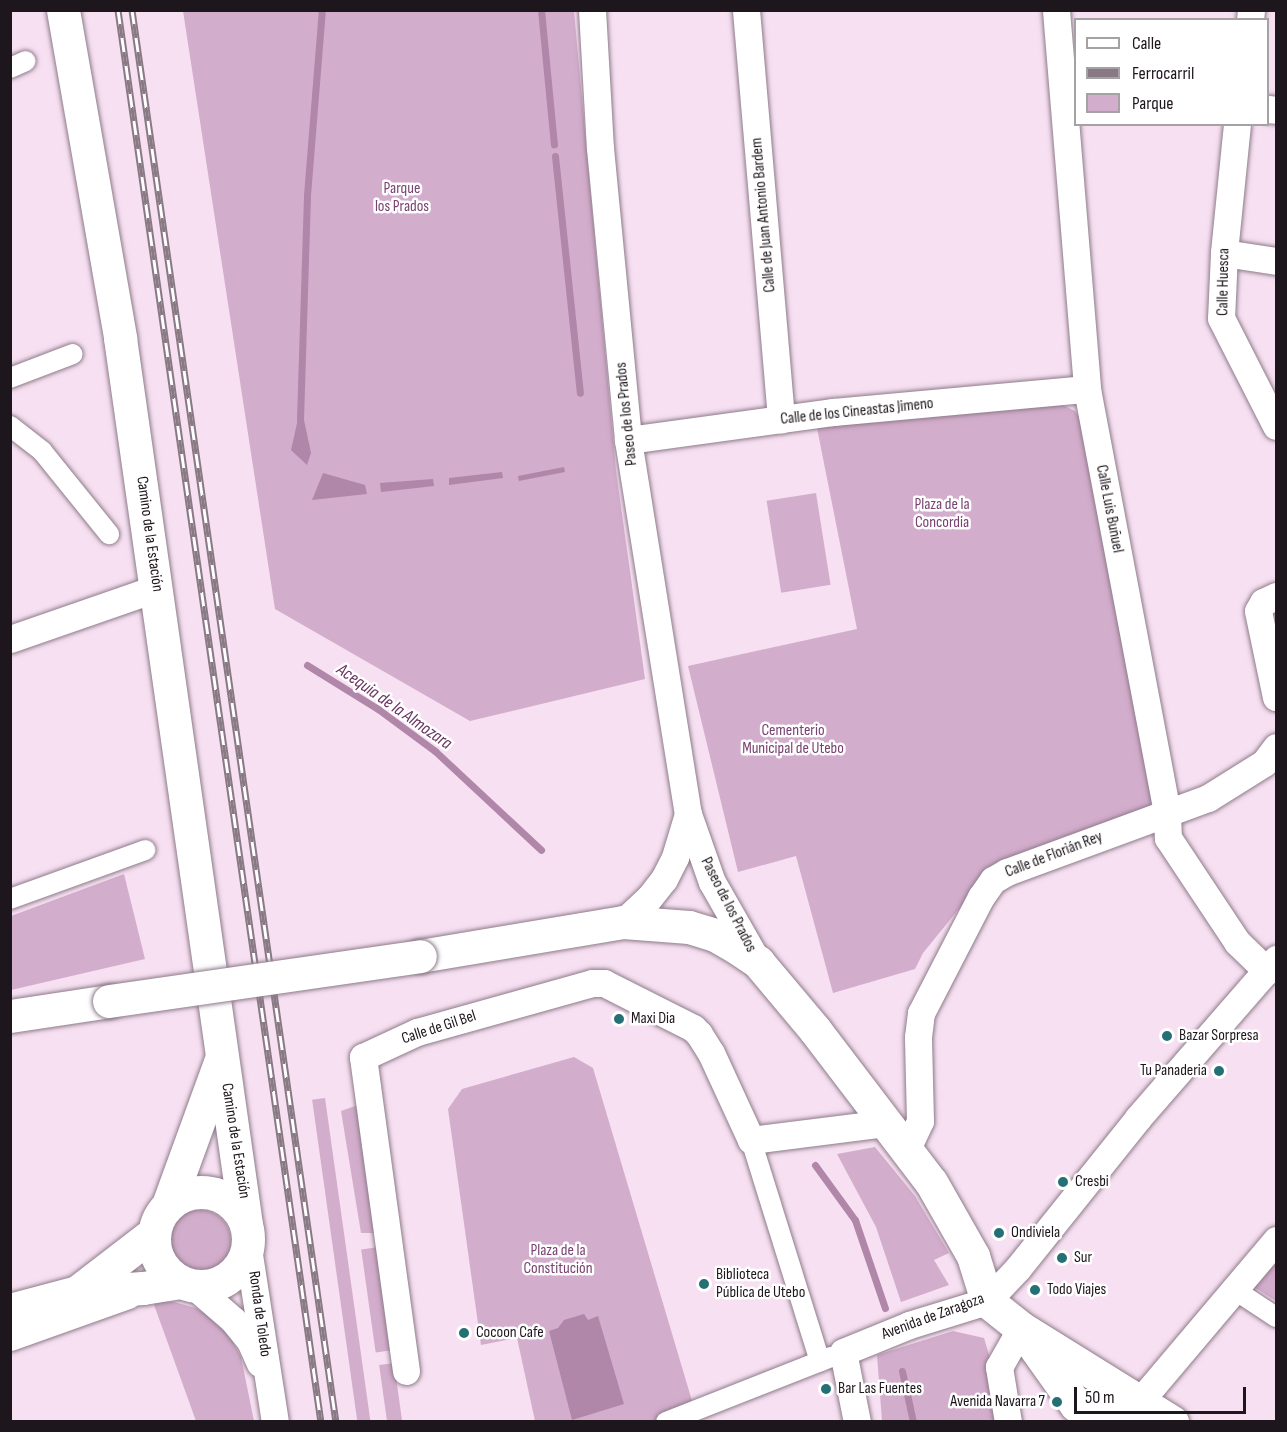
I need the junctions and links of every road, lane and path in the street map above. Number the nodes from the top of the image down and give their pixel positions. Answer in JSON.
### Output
{"nodes":[{"id":1,"x":63,"y":10,"type":"edge"},
{"id":2,"x":592,"y":10,"type":"edge"},
{"id":3,"x":746,"y":10,"type":"edge"},
{"id":4,"x":1056,"y":10,"type":"edge"},
{"id":5,"x":1238,"y":126,"type":"edge"},
{"id":6,"x":1224,"y":253,"type":"junction"},
{"id":7,"x":1276,"y":261,"type":"edge"},
{"id":8,"x":73,"y":354,"type":"dead end"},
{"id":9,"x":10,"y":378,"type":"edge"},
{"id":10,"x":1087,"y":389,"type":"junction"},
{"id":11,"x":781,"y":420,"type":"junction"},
{"id":12,"x":10,"y":426,"type":"edge"},
{"id":13,"x":1276,"y":426,"type":"edge"},
{"id":14,"x":628,"y":440,"type":"junction"},
{"id":15,"x":109,"y":534,"type":"dead end"},
{"id":16,"x":157,"y":588,"type":"junction"},
{"id":17,"x":1268,"y":600,"type":"edge"},
{"id":18,"x":10,"y":639,"type":"edge"},
{"id":19,"x":1276,"y":697,"type":"edge"},
{"id":20,"x":1276,"y":747,"type":"edge"},
{"id":21,"x":1167,"y":813,"type":"junction"},
{"id":22,"x":688,"y":814,"type":"junction"},
{"id":23,"x":145,"y":850,"type":"dead end"},
{"id":24,"x":10,"y":899,"type":"edge"},
{"id":25,"x":623,"y":922,"type":"junction"},
{"id":26,"x":758,"y":962,"type":"junction"},
{"id":27,"x":1272,"y":965,"type":"edge"},
{"id":28,"x":10,"y":1016,"type":"edge"},
{"id":29,"x":221,"y":1059,"type":"junction"},
{"id":30,"x":885,"y":1123,"type":"junction"},
{"id":31,"x":751,"y":1140,"type":"junction"},
{"id":32,"x":906,"y":1151,"type":"junction"},
{"id":33,"x":161,"y":1219,"type":"junction"},
{"id":34,"x":247,"y":1236,"type":"junction"},
{"id":35,"x":1276,"y":1240,"type":"edge"},
{"id":36,"x":187,"y":1284,"type":"junction"},
{"id":37,"x":143,"y":1288,"type":"junction"},
{"id":38,"x":1235,"y":1290,"type":"junction"},
{"id":39,"x":77,"y":1292,"type":"junction"},
{"id":40,"x":987,"y":1301,"type":"junction"},
{"id":41,"x":10,"y":1310,"type":"edge"},
{"id":42,"x":1276,"y":1317,"type":"edge"},
{"id":43,"x":1021,"y":1328,"type":"junction"},
{"id":44,"x":10,"y":1337,"type":"edge"},
{"id":45,"x":832,"y":1357,"type":"junction"},
{"id":46,"x":406,"y":1371,"type":"dead end"},
{"id":47,"x":268,"y":1380,"type":"junction"},
{"id":48,"x":1079,"y":1398,"type":"edge"},
{"id":49,"x":1156,"y":1412,"type":"edge"},
{"id":50,"x":275,"y":1422,"type":"edge"},
{"id":51,"x":666,"y":1422,"type":"edge"},
{"id":52,"x":857,"y":1422,"type":"edge"},
{"id":53,"x":1008,"y":1422,"type":"edge"}],
"edges":[{"from":1,"to":16,"type":"street","name":"Camino de la Estación"},
{"from":2,"to":14,"type":"street","name":"Paseo de los Prados"},
{"from":3,"to":11,"type":"street","name":"Calle de Juan Antonio Bardem"},
{"from":4,"to":10,"type":"street","name":"Calle Luis Buñuel"},
{"from":5,"to":6,"type":"street","name":"Calle Huesca"},
{"from":6,"to":7,"type":"street"},
{"from":6,"to":13,"type":"street","name":"Calle Huesca"},
{"from":8,"to":9,"type":"street"},
{"from":10,"to":11,"type":"street","name":"Calle de los Cineastas Jimeno"},
{"from":10,"to":21,"type":"street","name":"Calle Luis Buñuel"},
{"from":11,"to":14,"type":"street","name":"Calle de los Cineastas Jimeno"},
{"from":12,"to":15,"type":"street"},
{"from":14,"to":22,"type":"street","name":"Paseo de los Prados"},
{"from":16,"to":18,"type":"street"},
{"from":16,"to":29,"type":"street","name":"Camino de la Estación"},
{"from":17,"to":19,"type":"street"},
{"from":20,"to":21,"type":"street","name":"Calle de Florián Rey"},
{"from":21,"to":27,"type":"street","name":"Calle Luis Buñuel"},
{"from":21,"to":32,"type":"street","name":"Calle de Florián Rey"},
{"from":22,"to":25,"type":"street","name":"Paseo de los Prados"},
{"from":22,"to":26,"type":"street","name":"Paseo de los Prados"},
{"from":23,"to":24,"type":"street"},
{"from":25,"to":26,"type":"street"},
{"from":25,"to":28,"type":"street","bridge":true},
{"from":26,"to":30,"type":"street"},
{"from":27,"to":40,"type":"street","name":"Avenida de Zaragoza"},
{"from":29,"to":33,"type":"street","name":"Camino de la Estación"},
{"from":29,"to":34,"type":"street","name":"Camino de la Estación"},
{"from":30,"to":31,"type":"street"},
{"from":30,"to":32,"type":"street"},
{"from":31,"to":45,"type":"street","name":"Calle de Gil Bel"},
{"from":31,"to":46,"type":"street","name":"Calle de Gil Bel"},
{"from":32,"to":40,"type":"street"},
{"from":33,"to":34,"type":"street"},
{"from":33,"to":36,"type":"street"},
{"from":33,"to":39,"type":"street"},
{"from":34,"to":36,"type":"street"},
{"from":34,"to":47,"type":"street","name":"Ronda de Toledo"},
{"from":35,"to":38,"type":"street"},
{"from":36,"to":37,"type":"street"},
{"from":36,"to":47,"type":"street","name":"Ronda de Toledo"},
{"from":37,"to":39,"type":"street"},
{"from":37,"to":44,"type":"street"},
{"from":38,"to":42,"type":"street"},
{"from":38,"to":49,"type":"street"},
{"from":39,"to":41,"type":"street"},
{"from":40,"to":43,"type":"street"},
{"from":40,"to":45,"type":"street","name":"Avenida de Zaragoza"},
{"from":43,"to":48,"type":"street"},
{"from":43,"to":53,"type":"street"},
{"from":45,"to":51,"type":"street","name":"Avenida de Zaragoza"},
{"from":45,"to":52,"type":"street"},
{"from":47,"to":50,"type":"street","name":"Ronda de Toledo"},
{"from":48,"to":49,"type":"street"}]}
